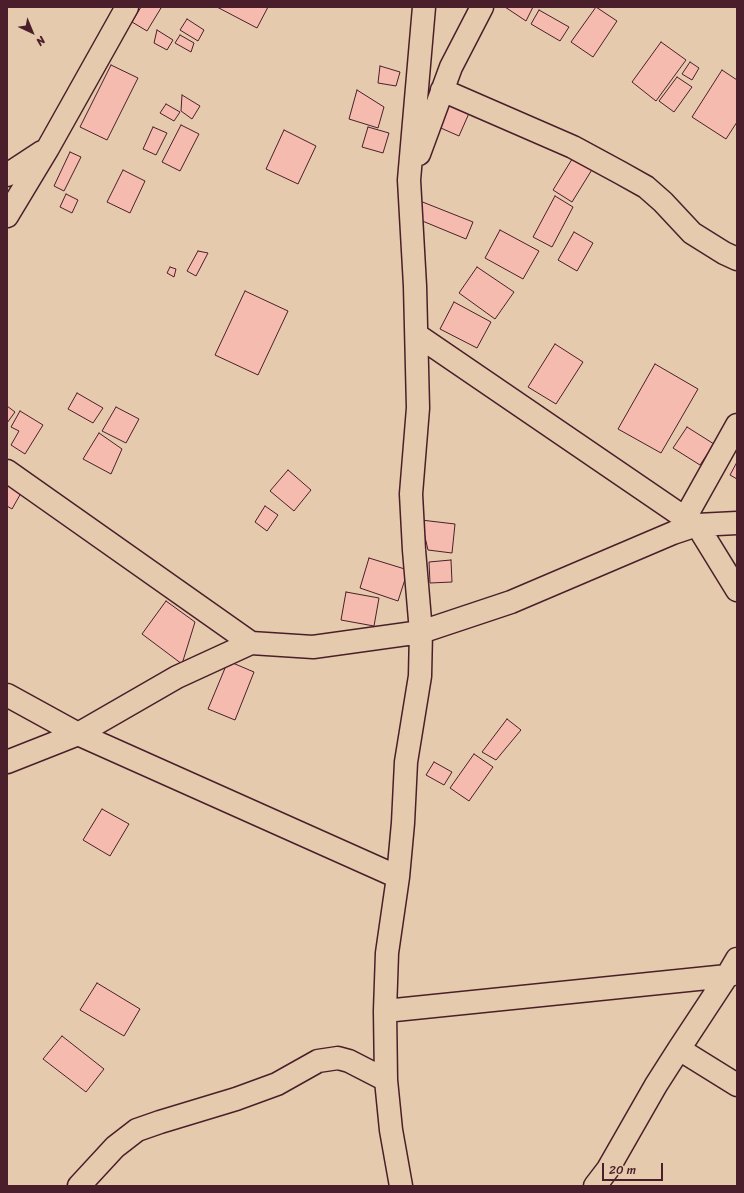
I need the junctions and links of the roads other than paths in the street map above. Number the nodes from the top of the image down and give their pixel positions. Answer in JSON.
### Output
{"nodes":[{"id":1,"x":127,"y":7,"type":"edge"},
{"id":2,"x":424,"y":7,"type":"edge"},
{"id":3,"x":482,"y":7,"type":"edge"},
{"id":4,"x":442,"y":90,"type":"junction"},
{"id":5,"x":48,"y":148,"type":"junction"},
{"id":6,"x":7,"y":175,"type":"edge"},
{"id":7,"x":409,"y":180,"type":"junction"},
{"id":8,"x":7,"y":216,"type":"edge"},
{"id":9,"x":737,"y":259,"type":"edge"},
{"id":10,"x":417,"y":335,"type":"junction"},
{"id":11,"x":737,"y":425,"type":"edge"},
{"id":12,"x":7,"y":471,"type":"edge"},
{"id":13,"x":691,"y":521,"type":"junction"},
{"id":14,"x":737,"y":522,"type":"edge"},
{"id":15,"x":737,"y":590,"type":"edge"},
{"id":16,"x":421,"y":632,"type":"junction"},
{"id":17,"x":251,"y":643,"type":"junction"},
{"id":18,"x":7,"y":695,"type":"edge"},
{"id":19,"x":78,"y":734,"type":"junction"},
{"id":20,"x":7,"y":762,"type":"edge"},
{"id":21,"x":398,"y":877,"type":"junction"},
{"id":22,"x":734,"y":969,"type":"edge"},
{"id":23,"x":385,"y":1011,"type":"junction"},
{"id":24,"x":679,"y":1049,"type":"junction"},
{"id":25,"x":386,"y":1080,"type":"junction"},
{"id":26,"x":737,"y":1085,"type":"edge"},
{"id":27,"x":79,"y":1186,"type":"edge"},
{"id":28,"x":401,"y":1186,"type":"edge"},
{"id":29,"x":595,"y":1186,"type":"edge"}],
"edges":[{"from":1,"to":5,"type":"street"},
{"from":2,"to":7,"type":"street"},
{"from":3,"to":4,"type":"street"},
{"from":4,"to":7,"type":"street"},
{"from":4,"to":9,"type":"street"},
{"from":5,"to":6,"type":"street"},
{"from":5,"to":8,"type":"street"},
{"from":7,"to":10,"type":"street"},
{"from":10,"to":13,"type":"street"},
{"from":10,"to":16,"type":"street"},
{"from":11,"to":13,"type":"street"},
{"from":12,"to":17,"type":"street"},
{"from":13,"to":14,"type":"street"},
{"from":13,"to":15,"type":"street"},
{"from":13,"to":16,"type":"street"},
{"from":16,"to":17,"type":"street"},
{"from":16,"to":21,"type":"street"},
{"from":17,"to":19,"type":"street"},
{"from":18,"to":19,"type":"street"},
{"from":19,"to":20,"type":"street"},
{"from":19,"to":21,"type":"street"},
{"from":21,"to":23,"type":"street"},
{"from":22,"to":23,"type":"street"},
{"from":22,"to":24,"type":"street"},
{"from":23,"to":25,"type":"street"},
{"from":24,"to":26,"type":"street"},
{"from":24,"to":29,"type":"street"},
{"from":25,"to":27,"type":"street"},
{"from":25,"to":28,"type":"street"}]}
